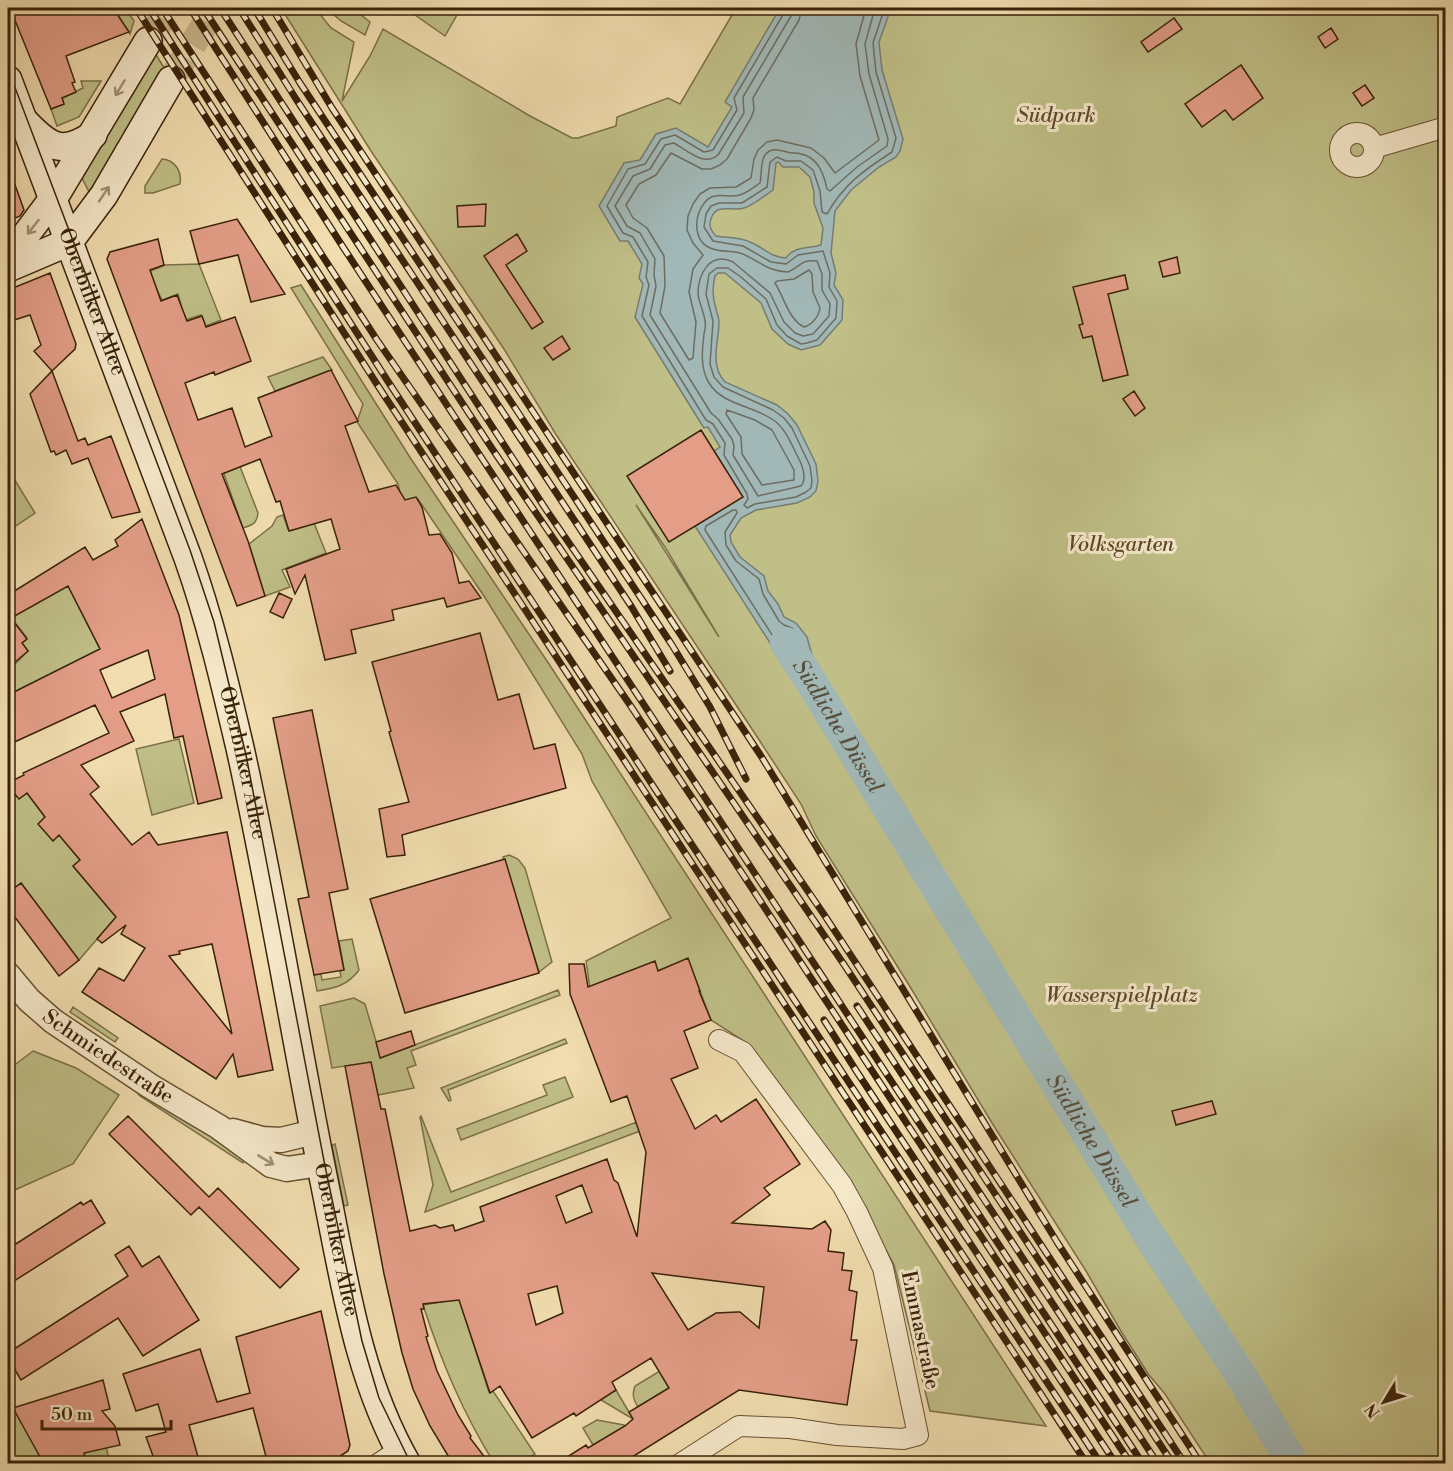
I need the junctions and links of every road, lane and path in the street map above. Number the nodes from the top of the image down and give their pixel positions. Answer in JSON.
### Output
{"nodes":[{"id":1,"x":148,"y":41,"type":"tunnel mouth"},
{"id":2,"x":8,"y":80,"type":"edge"},
{"id":3,"x":171,"y":80,"type":"tunnel mouth"},
{"id":4,"x":22,"y":118,"type":"junction"},
{"id":5,"x":1446,"y":127,"type":"edge"},
{"id":6,"x":93,"y":135,"type":"junction"},
{"id":7,"x":1374,"y":148,"type":"junction"},
{"id":8,"x":53,"y":199,"type":"junction"},
{"id":9,"x":69,"y":242,"type":"junction"},
{"id":10,"x":8,"y":249,"type":"edge"},
{"id":11,"x":8,"y":268,"type":"edge"},
{"id":12,"x":8,"y":975,"type":"edge"},
{"id":13,"x":719,"y":1040,"type":"dead end"},
{"id":14,"x":219,"y":1127,"type":"junction"},
{"id":15,"x":314,"y":1132,"type":"junction"},
{"id":16,"x":320,"y":1164,"type":"junction"},
{"id":17,"x":395,"y":1459,"type":"edge"},
{"id":18,"x":680,"y":1464,"type":"edge"}],
"edges":[{"from":1,"to":6,"type":"main road","one_way":true},
{"from":2,"to":4,"type":"main road","name":"Oberbilker Allee"},
{"from":9,"to":3,"type":"main road","one_way":true},
{"from":4,"to":6,"type":"main road"},
{"from":4,"to":8,"type":"main road","name":"Oberbilker Allee"},
{"from":5,"to":7,"type":"street"},
{"from":6,"to":8,"type":"main road"},
{"from":7,"to":7,"type":"street"},
{"from":8,"to":9,"type":"main road","name":"Oberbilker Allee"},
{"from":8,"to":10,"type":"main road","one_way":true},
{"from":9,"to":11,"type":"main road"},
{"from":9,"to":15,"type":"main road","name":"Oberbilker Allee"},
{"from":12,"to":14,"type":"street","name":"Schmiedestraße"},
{"from":13,"to":18,"type":"street","name":"Emmastraße"},
{"from":14,"to":15,"type":"street","name":"Schmiedestraße"},
{"from":14,"to":16,"type":"street","name":"Schmiedestraße","one_way":true},
{"from":15,"to":16,"type":"main road","name":"Oberbilker Allee"},
{"from":16,"to":17,"type":"main road","name":"Oberbilker Allee"}]}
